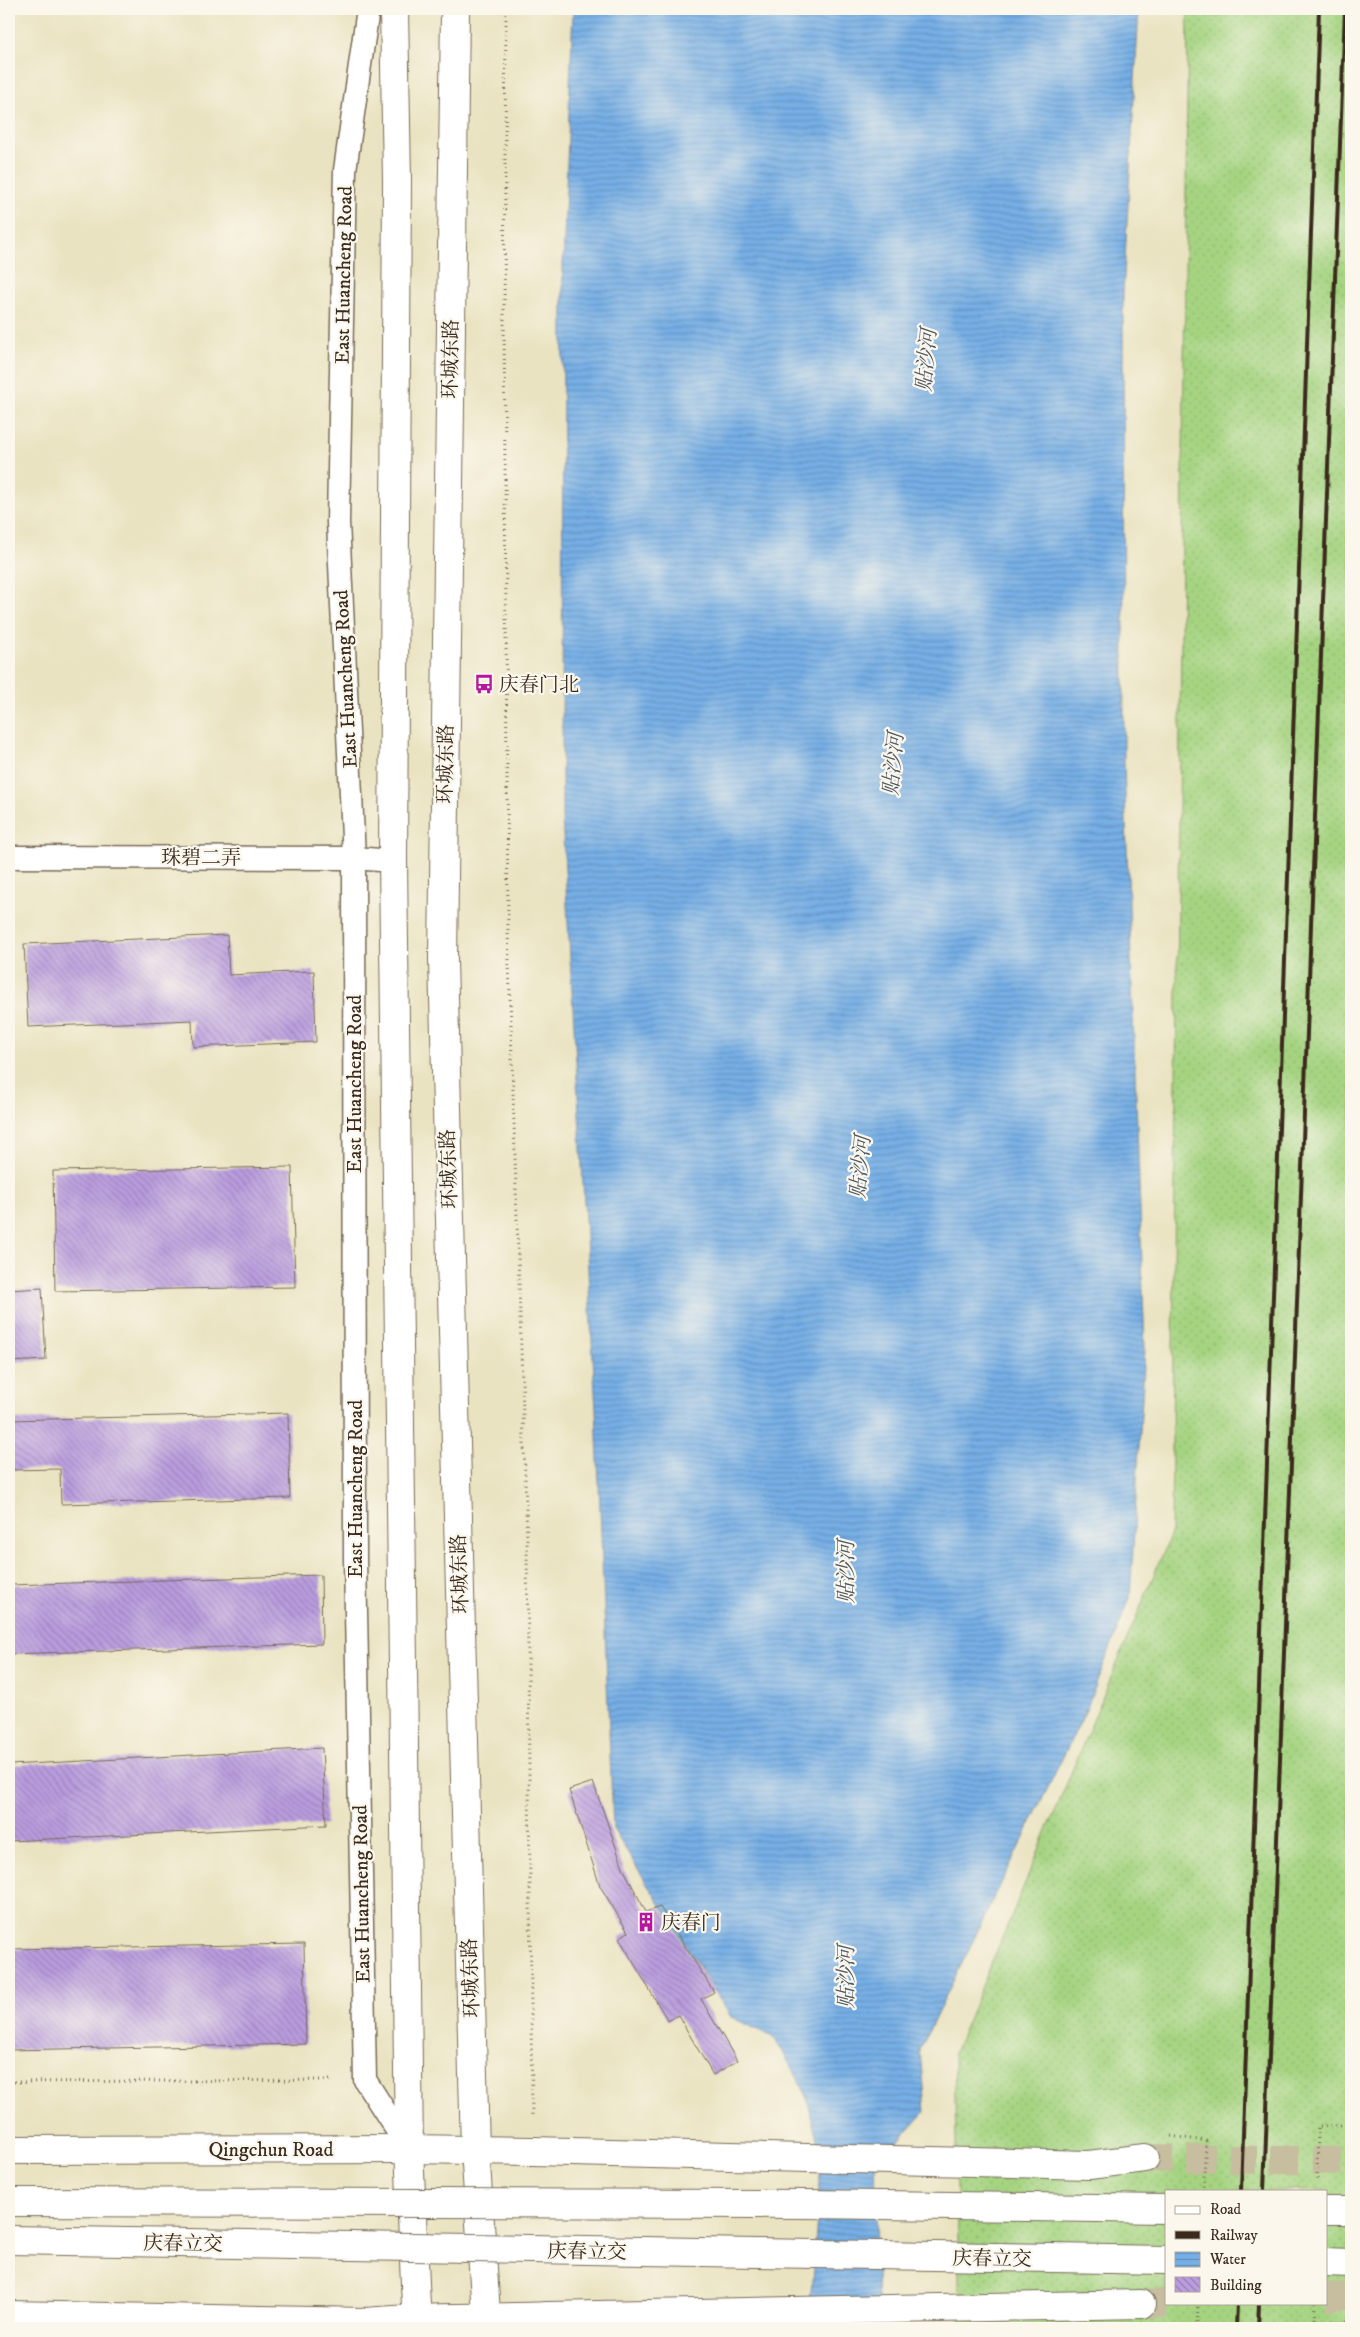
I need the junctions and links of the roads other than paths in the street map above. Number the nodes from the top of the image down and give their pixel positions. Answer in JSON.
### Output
{"nodes":[{"id":1,"x":368,"y":9,"type":"edge"},
{"id":2,"x":394,"y":9,"type":"edge"},
{"id":3,"x":455,"y":9,"type":"edge"},
{"id":4,"x":9,"y":856,"type":"edge"},
{"id":5,"x":354,"y":858,"type":"junction"},
{"id":6,"x":393,"y":861,"type":"junction"},
{"id":7,"x":409,"y":2149,"type":"junction"},
{"id":8,"x":475,"y":2149,"type":"junction"},
{"id":9,"x":9,"y":2150,"type":"edge"},
{"id":10,"x":1145,"y":2158,"type":"tunnel mouth"},
{"id":11,"x":9,"y":2202,"type":"edge"},
{"id":12,"x":1165,"y":2209,"type":"edge"},
{"id":13,"x":1328,"y":2211,"type":"edge"},
{"id":14,"x":1351,"y":2211,"type":"edge"},
{"id":15,"x":9,"y":2240,"type":"edge"},
{"id":16,"x":1165,"y":2260,"type":"edge"},
{"id":17,"x":1328,"y":2262,"type":"edge"},
{"id":18,"x":1351,"y":2263,"type":"edge"},
{"id":19,"x":1141,"y":2304,"type":"tunnel mouth"},
{"id":20,"x":9,"y":2315,"type":"edge"},
{"id":21,"x":417,"y":2323,"type":"edge"},
{"id":22,"x":487,"y":2324,"type":"edge"}],
"edges":[{"from":1,"to":5,"type":"lane","name":"East Huancheng Road"},
{"from":2,"to":6,"type":"main road"},
{"from":3,"to":8,"type":"main road","name":"环城东路"},
{"from":4,"to":5,"type":"lane","name":"珠碧二弄"},
{"from":5,"to":6,"type":"lane","name":"珠碧二弄"},
{"from":5,"to":7,"type":"lane","name":"East Huancheng Road"},
{"from":6,"to":7,"type":"main road"},
{"from":7,"to":8,"type":"main road","name":"Qingchun Road"},
{"from":7,"to":9,"type":"main road","name":"Qingchun Road"},
{"from":7,"to":21,"type":"main road"},
{"from":8,"to":10,"type":"main road","name":"Qingchun Road"},
{"from":8,"to":22,"type":"main road","name":"环城东路"},
{"from":11,"to":12,"type":"main road","name":"庆春立交","bridge":true},
{"from":13,"to":14,"type":"main road"},
{"from":15,"to":16,"type":"main road","name":"庆春立交","bridge":true},
{"from":17,"to":18,"type":"main road"},
{"from":19,"to":22,"type":"main road"},
{"from":20,"to":21,"type":"main road"},
{"from":21,"to":22,"type":"main road"}]}
